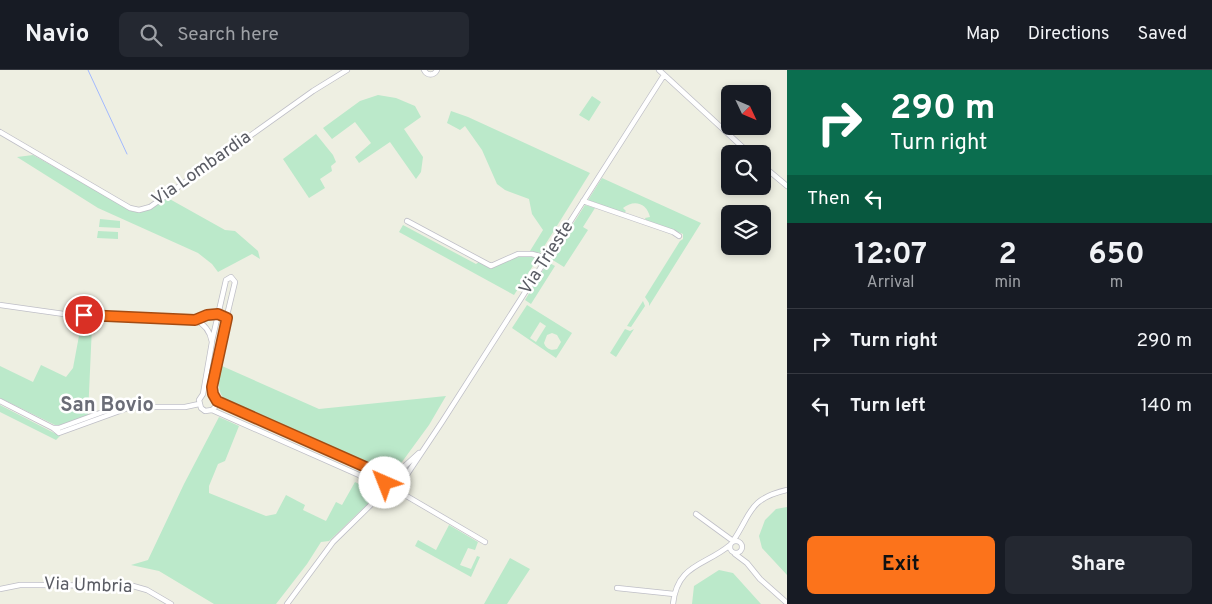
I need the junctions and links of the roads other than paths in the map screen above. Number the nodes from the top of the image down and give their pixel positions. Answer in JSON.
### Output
{"nodes":[{"id":1,"x":347,"y":70,"type":"edge"},
{"id":2,"x":424,"y":70,"type":"edge"},
{"id":3,"x":437,"y":70,"type":"edge"},
{"id":4,"x":658,"y":70,"type":"edge"},
{"id":5,"x":664,"y":75,"type":"junction"},
{"id":6,"x":0,"y":132,"type":"edge"},
{"id":7,"x":740,"y":145,"type":"edge"},
{"id":8,"x":771,"y":173,"type":"edge"},
{"id":9,"x":787,"y":186,"type":"edge"},
{"id":10,"x":583,"y":201,"type":"junction"},
{"id":11,"x":407,"y":221,"type":"dead end"},
{"id":12,"x":679,"y":236,"type":"dead end"},
{"id":13,"x":547,"y":258,"type":"junction"},
{"id":14,"x":0,"y":305,"type":"edge"},
{"id":15,"x":218,"y":314,"type":"junction"},
{"id":16,"x":227,"y":318,"type":"junction"},
{"id":17,"x":195,"y":320,"type":"junction"},
{"id":18,"x":212,"y":342,"type":"junction"},
{"id":19,"x":203,"y":394,"type":"junction"},
{"id":20,"x":213,"y":394,"type":"junction"},
{"id":21,"x":0,"y":401,"type":"edge"},
{"id":22,"x":217,"y":401,"type":"junction"},
{"id":23,"x":199,"y":404,"type":"junction"},
{"id":24,"x":212,"y":410,"type":"junction"},
{"id":25,"x":430,"y":441,"type":"junction"},
{"id":26,"x":395,"y":475,"type":"junction"},
{"id":27,"x":388,"y":477,"type":"junction"},
{"id":28,"x":402,"y":482,"type":"junction"},
{"id":29,"x":387,"y":490,"type":"junction"},
{"id":30,"x":787,"y":490,"type":"edge"},
{"id":31,"x":398,"y":491,"type":"junction"},
{"id":32,"x":696,"y":514,"type":"dead end"},
{"id":33,"x":741,"y":526,"type":"junction"},
{"id":34,"x":485,"y":542,"type":"dead end"},
{"id":35,"x":731,"y":543,"type":"junction"},
{"id":36,"x":742,"y":546,"type":"junction"},
{"id":37,"x":734,"y":553,"type":"junction"},
{"id":38,"x":714,"y":555,"type":"junction"},
{"id":39,"x":747,"y":563,"type":"junction"},
{"id":40,"x":617,"y":588,"type":"dead end"},
{"id":41,"x":0,"y":589,"type":"edge"},
{"id":42,"x":674,"y":594,"type":"junction"},
{"id":43,"x":787,"y":603,"type":"edge"},
{"id":44,"x":171,"y":604,"type":"edge"},
{"id":45,"x":287,"y":604,"type":"edge"},
{"id":46,"x":673,"y":604,"type":"edge"}],
"edges":[{"from":1,"to":6,"type":"street","name":"Via Lombardia"},
{"from":2,"to":3,"type":"street"},
{"from":4,"to":5,"type":"street"},
{"from":5,"to":7,"type":"street"},
{"from":5,"to":10,"type":"street","name":"Via Trieste"},
{"from":8,"to":9,"type":"street"},
{"from":10,"to":12,"type":"street"},
{"from":10,"to":13,"type":"street","name":"Via Trieste"},
{"from":11,"to":13,"type":"street"},
{"from":13,"to":25,"type":"street","name":"Via Trieste"},
{"from":14,"to":17,"type":"street"},
{"from":15,"to":16,"type":"street"},
{"from":15,"to":16,"type":"street"},
{"from":15,"to":17,"type":"street"},
{"from":15,"to":18,"type":"street"},
{"from":16,"to":20,"type":"street"},
{"from":17,"to":18,"type":"street"},
{"from":18,"to":19,"type":"street"},
{"from":19,"to":20,"type":"street"},
{"from":19,"to":23,"type":"street"},
{"from":20,"to":22,"type":"street"},
{"from":21,"to":23,"type":"street"},
{"from":22,"to":24,"type":"street"},
{"from":22,"to":27,"type":"street"},
{"from":23,"to":24,"type":"street"},
{"from":24,"to":29,"type":"street"},
{"from":25,"to":26,"type":"street"},
{"from":25,"to":28,"type":"street"},
{"from":26,"to":27,"type":"street"},
{"from":26,"to":28,"type":"street"},
{"from":27,"to":29,"type":"street"},
{"from":28,"to":31,"type":"street"},
{"from":29,"to":31,"type":"street"},
{"from":29,"to":45,"type":"street"},
{"from":30,"to":33,"type":"street"},
{"from":31,"to":34,"type":"street"},
{"from":32,"to":35,"type":"street"},
{"from":33,"to":35,"type":"street"},
{"from":33,"to":36,"type":"street"},
{"from":35,"to":36,"type":"street"},
{"from":35,"to":37,"type":"street"},
{"from":35,"to":38,"type":"street"},
{"from":36,"to":37,"type":"street"},
{"from":36,"to":39,"type":"street"},
{"from":37,"to":38,"type":"street"},
{"from":37,"to":39,"type":"street"},
{"from":38,"to":42,"type":"street"},
{"from":39,"to":43,"type":"street"},
{"from":40,"to":42,"type":"street"},
{"from":41,"to":44,"type":"street","name":"Via Umbria"},
{"from":42,"to":46,"type":"street"}]}
